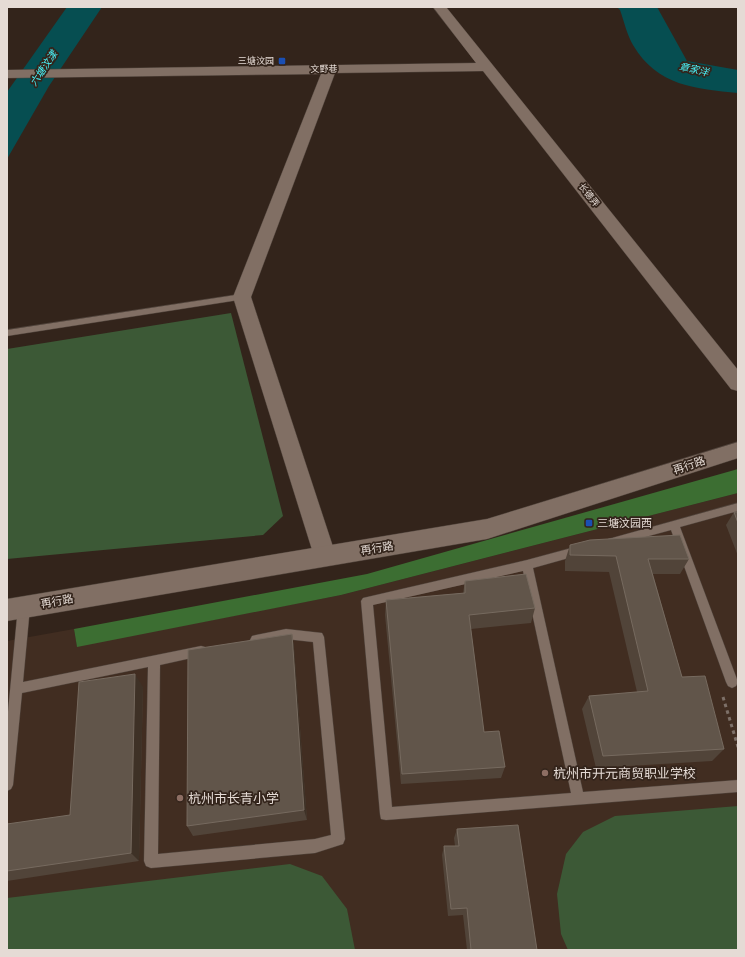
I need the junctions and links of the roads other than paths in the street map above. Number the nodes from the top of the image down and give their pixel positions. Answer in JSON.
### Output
{"nodes":[{"id":1,"x":439,"y":7,"type":"edge"},
{"id":2,"x":488,"y":67,"type":"junction"},
{"id":3,"x":330,"y":69,"type":"junction"},
{"id":4,"x":7,"y":74,"type":"edge"},
{"id":5,"x":242,"y":297,"type":"junction"},
{"id":6,"x":7,"y":333,"type":"edge"},
{"id":7,"x":738,"y":384,"type":"edge"},
{"id":8,"x":738,"y":450,"type":"edge"},
{"id":9,"x":738,"y":507,"type":"edge"},
{"id":10,"x":674,"y":525,"type":"junction"},
{"id":11,"x":325,"y":556,"type":"junction"},
{"id":12,"x":527,"y":565,"type":"junction"},
{"id":13,"x":16,"y":608,"type":"edge"},
{"id":14,"x":247,"y":642,"type":"edge"},
{"id":15,"x":216,"y":648,"type":"edge"},
{"id":16,"x":154,"y":661,"type":"junction"},
{"id":17,"x":12,"y":676,"type":"edge"},
{"id":18,"x":732,"y":682,"type":"road end"},
{"id":19,"x":16,"y":688,"type":"junction"},
{"id":20,"x":8,"y":766,"type":"edge"},
{"id":21,"x":7,"y":785,"type":"edge"},
{"id":22,"x":738,"y":786,"type":"edge"},
{"id":23,"x":578,"y":798,"type":"junction"}],
"edges":[{"from":1,"to":2,"type":"street","name":"长德弄"},
{"from":2,"to":3,"type":"street","name":"文野巷"},
{"from":2,"to":7,"type":"street","name":"长德弄"},
{"from":3,"to":4,"type":"street","name":"文野巷"},
{"from":3,"to":5,"type":"street"},
{"from":5,"to":6,"type":"lane"},
{"from":5,"to":11,"type":"street"},
{"from":8,"to":11,"type":"street","name":"再行路"},
{"from":9,"to":10,"type":"lane"},
{"from":10,"to":12,"type":"lane"},
{"from":10,"to":18,"type":"lane"},
{"from":11,"to":13,"type":"street","name":"再行路"},
{"from":12,"to":23,"type":"lane"},
{"from":12,"to":23,"type":"lane"},
{"from":13,"to":17,"type":"lane"},
{"from":14,"to":16,"type":"lane"},
{"from":15,"to":16,"type":"lane"},
{"from":16,"to":19,"type":"lane"},
{"from":17,"to":19,"type":"lane"},
{"from":19,"to":20,"type":"lane"},
{"from":20,"to":21,"type":"lane"},
{"from":22,"to":23,"type":"lane"}]}
